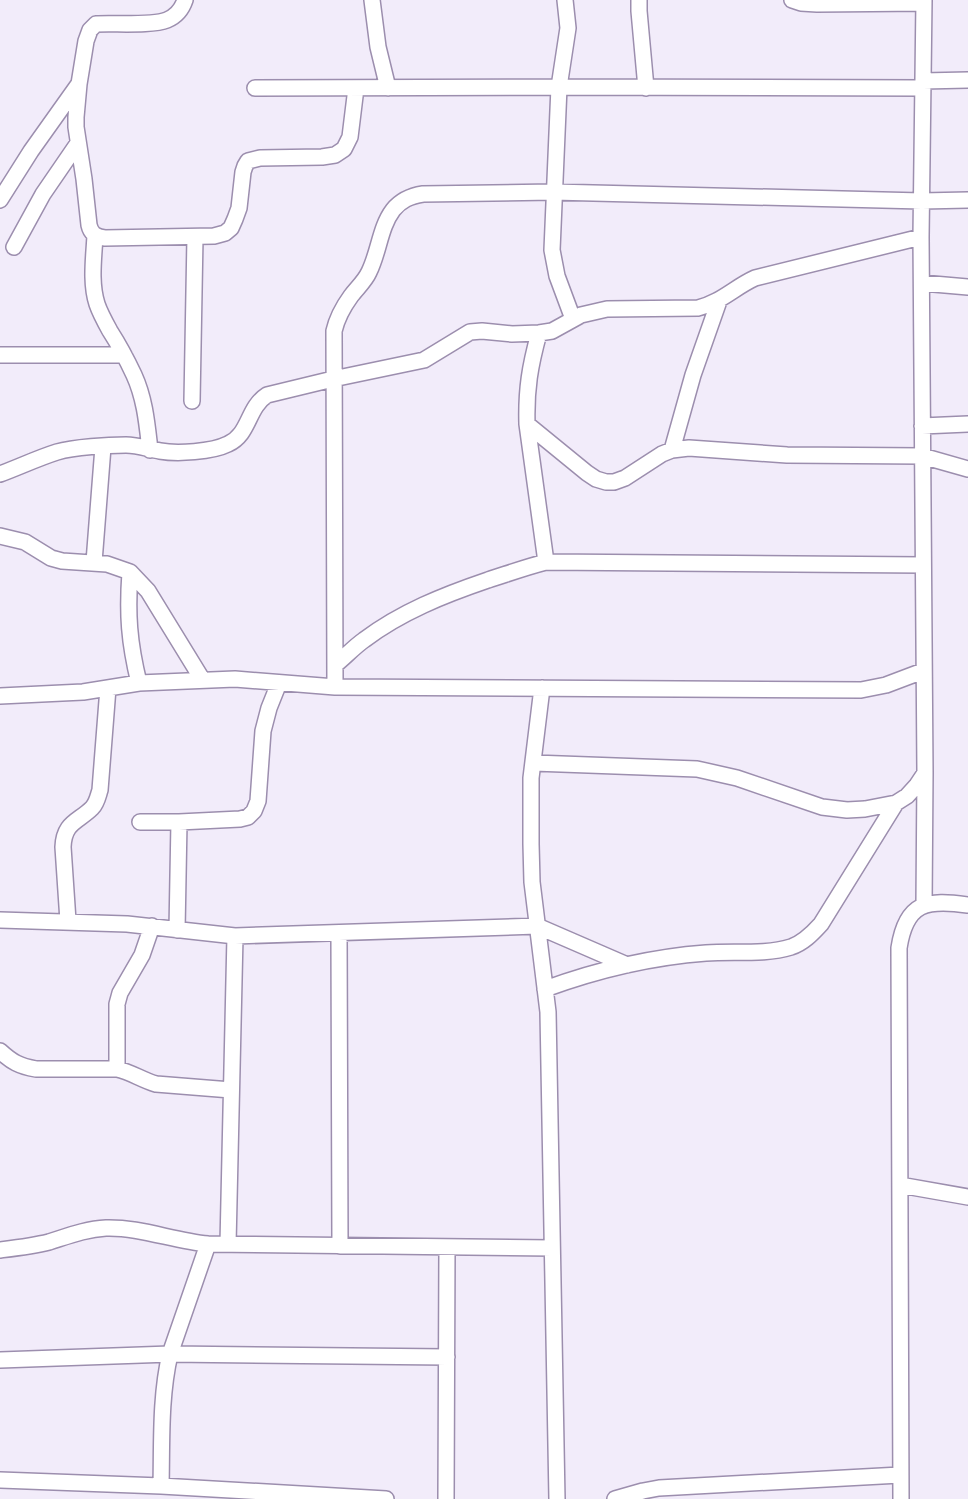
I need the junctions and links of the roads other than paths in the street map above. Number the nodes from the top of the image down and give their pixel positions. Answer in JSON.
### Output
{"nodes":[{"id":1,"x":185,"y":0,"type":"edge"},
{"id":2,"x":372,"y":0,"type":"edge"},
{"id":3,"x":565,"y":0,"type":"edge"},
{"id":4,"x":639,"y":0,"type":"edge"},
{"id":5,"x":792,"y":0,"type":"edge"},
{"id":6,"x":924,"y":2,"type":"edge"},
{"id":7,"x":968,"y":80,"type":"edge"},
{"id":8,"x":79,"y":84,"type":"junction"},
{"id":9,"x":923,"y":84,"type":"junction"},
{"id":10,"x":558,"y":87,"type":"junction"},
{"id":11,"x":255,"y":88,"type":"dead end"},
{"id":12,"x":356,"y":88,"type":"junction"},
{"id":13,"x":388,"y":88,"type":"junction"},
{"id":14,"x":646,"y":88,"type":"junction"},
{"id":15,"x":78,"y":143,"type":"junction"},
{"id":16,"x":553,"y":192,"type":"junction"},
{"id":17,"x":0,"y":200,"type":"edge"},
{"id":18,"x":968,"y":200,"type":"edge"},
{"id":19,"x":922,"y":201,"type":"junction"},
{"id":20,"x":94,"y":235,"type":"junction"},
{"id":21,"x":196,"y":237,"type":"junction"},
{"id":22,"x":921,"y":237,"type":"junction"},
{"id":23,"x":14,"y":247,"type":"dead end"},
{"id":24,"x":922,"y":283,"type":"junction"},
{"id":25,"x":968,"y":287,"type":"edge"},
{"id":26,"x":719,"y":301,"type":"junction"},
{"id":27,"x":573,"y":319,"type":"junction"},
{"id":28,"x":539,"y":333,"type":"junction"},
{"id":29,"x":0,"y":355,"type":"edge"},
{"id":30,"x":124,"y":355,"type":"junction"},
{"id":31,"x":333,"y":379,"type":"junction"},
{"id":32,"x":192,"y":401,"type":"dead end"},
{"id":33,"x":527,"y":424,"type":"junction"},
{"id":34,"x":968,"y":424,"type":"edge"},
{"id":35,"x":922,"y":426,"type":"junction"},
{"id":36,"x":103,"y":447,"type":"junction"},
{"id":37,"x":150,"y":450,"type":"junction"},
{"id":38,"x":672,"y":450,"type":"junction"},
{"id":39,"x":922,"y":456,"type":"junction"},
{"id":40,"x":968,"y":469,"type":"edge"},
{"id":41,"x":0,"y":474,"type":"edge"},
{"id":42,"x":0,"y":536,"type":"edge"},
{"id":43,"x":94,"y":562,"type":"junction"},
{"id":44,"x":546,"y":562,"type":"junction"},
{"id":45,"x":923,"y":565,"type":"junction"},
{"id":46,"x":130,"y":572,"type":"junction"},
{"id":47,"x":335,"y":665,"type":"junction"},
{"id":48,"x":923,"y":671,"type":"junction"},
{"id":49,"x":202,"y":679,"type":"junction"},
{"id":50,"x":139,"y":683,"type":"junction"},
{"id":51,"x":279,"y":683,"type":"junction"},
{"id":52,"x":108,"y":688,"type":"junction"},
{"id":53,"x":335,"y":688,"type":"junction"},
{"id":54,"x":542,"y":688,"type":"junction"},
{"id":55,"x":0,"y":696,"type":"edge"},
{"id":56,"x":534,"y":763,"type":"junction"},
{"id":57,"x":925,"y":773,"type":"junction"},
{"id":58,"x":896,"y":803,"type":"junction"},
{"id":59,"x":140,"y":822,"type":"dead end"},
{"id":60,"x":178,"y":822,"type":"junction"},
{"id":61,"x":924,"y":905,"type":"junction"},
{"id":62,"x":968,"y":905,"type":"edge"},
{"id":63,"x":0,"y":920,"type":"edge"},
{"id":64,"x":68,"y":921,"type":"junction"},
{"id":65,"x":152,"y":926,"type":"junction"},
{"id":66,"x":537,"y":926,"type":"junction"},
{"id":67,"x":177,"y":930,"type":"junction"},
{"id":68,"x":339,"y":933,"type":"junction"},
{"id":69,"x":235,"y":936,"type":"junction"},
{"id":70,"x":627,"y":965,"type":"junction"},
{"id":71,"x":546,"y":989,"type":"junction"},
{"id":72,"x":0,"y":1051,"type":"edge"},
{"id":73,"x":117,"y":1069,"type":"junction"},
{"id":74,"x":231,"y":1090,"type":"junction"},
{"id":75,"x":900,"y":1185,"type":"junction"},
{"id":76,"x":968,"y":1197,"type":"edge"},
{"id":77,"x":208,"y":1244,"type":"junction"},
{"id":78,"x":228,"y":1244,"type":"junction"},
{"id":79,"x":340,"y":1246,"type":"junction"},
{"id":80,"x":447,"y":1247,"type":"junction"},
{"id":81,"x":552,"y":1248,"type":"junction"},
{"id":82,"x":0,"y":1250,"type":"edge"},
{"id":83,"x":170,"y":1354,"type":"junction"},
{"id":84,"x":446,"y":1356,"type":"junction"},
{"id":85,"x":0,"y":1360,"type":"edge"},
{"id":86,"x":900,"y":1475,"type":"junction"},
{"id":87,"x":0,"y":1480,"type":"edge"},
{"id":88,"x":161,"y":1486,"type":"junction"},
{"id":89,"x":233,"y":1495,"type":"edge"},
{"id":90,"x":386,"y":1499,"type":"edge"},
{"id":91,"x":446,"y":1499,"type":"edge"},
{"id":92,"x":557,"y":1499,"type":"edge"},
{"id":93,"x":615,"y":1499,"type":"edge"},
{"id":94,"x":901,"y":1499,"type":"edge"}],
"edges":[{"from":1,"to":8,"type":"street"},
{"from":2,"to":13,"type":"street"},
{"from":3,"to":10,"type":"street"},
{"from":4,"to":14,"type":"street"},
{"from":5,"to":6,"type":"street"},
{"from":6,"to":9,"type":"street"},
{"from":7,"to":9,"type":"street"},
{"from":8,"to":15,"type":"street"},
{"from":8,"to":17,"type":"street"},
{"from":9,"to":14,"type":"street"},
{"from":9,"to":19,"type":"street"},
{"from":10,"to":13,"type":"street"},
{"from":10,"to":14,"type":"street"},
{"from":10,"to":16,"type":"street"},
{"from":11,"to":12,"type":"street"},
{"from":12,"to":13,"type":"street"},
{"from":12,"to":21,"type":"street"},
{"from":15,"to":20,"type":"street"},
{"from":15,"to":23,"type":"street"},
{"from":16,"to":19,"type":"street"},
{"from":16,"to":27,"type":"street"},
{"from":16,"to":31,"type":"street"},
{"from":18,"to":19,"type":"street"},
{"from":19,"to":22,"type":"street"},
{"from":20,"to":21,"type":"street"},
{"from":20,"to":30,"type":"street"},
{"from":21,"to":32,"type":"street"},
{"from":22,"to":24,"type":"street"},
{"from":22,"to":26,"type":"street"},
{"from":24,"to":25,"type":"street"},
{"from":24,"to":35,"type":"street"},
{"from":26,"to":27,"type":"street"},
{"from":26,"to":38,"type":"street"},
{"from":27,"to":28,"type":"street"},
{"from":28,"to":31,"type":"street"},
{"from":28,"to":33,"type":"street"},
{"from":29,"to":30,"type":"street"},
{"from":30,"to":37,"type":"street"},
{"from":31,"to":37,"type":"street"},
{"from":31,"to":47,"type":"street"},
{"from":33,"to":38,"type":"street"},
{"from":33,"to":44,"type":"street"},
{"from":34,"to":35,"type":"street"},
{"from":35,"to":39,"type":"street"},
{"from":36,"to":37,"type":"street"},
{"from":36,"to":41,"type":"street"},
{"from":36,"to":43,"type":"street"},
{"from":38,"to":39,"type":"street"},
{"from":39,"to":40,"type":"street"},
{"from":39,"to":45,"type":"street"},
{"from":42,"to":43,"type":"street"},
{"from":43,"to":46,"type":"street"},
{"from":44,"to":45,"type":"street"},
{"from":44,"to":47,"type":"street"},
{"from":45,"to":48,"type":"street"},
{"from":46,"to":49,"type":"street"},
{"from":46,"to":50,"type":"street"},
{"from":47,"to":53,"type":"street"},
{"from":48,"to":54,"type":"street"},
{"from":48,"to":57,"type":"street"},
{"from":49,"to":50,"type":"street"},
{"from":49,"to":51,"type":"street"},
{"from":50,"to":52,"type":"street"},
{"from":51,"to":53,"type":"street"},
{"from":51,"to":60,"type":"street"},
{"from":52,"to":55,"type":"street"},
{"from":52,"to":64,"type":"street"},
{"from":53,"to":54,"type":"street"},
{"from":54,"to":56,"type":"street"},
{"from":56,"to":58,"type":"street"},
{"from":56,"to":66,"type":"street"},
{"from":57,"to":58,"type":"street"},
{"from":57,"to":61,"type":"street"},
{"from":58,"to":70,"type":"street"},
{"from":59,"to":60,"type":"street"},
{"from":60,"to":67,"type":"street"},
{"from":61,"to":62,"type":"street"},
{"from":61,"to":75,"type":"street"},
{"from":63,"to":64,"type":"street"},
{"from":64,"to":65,"type":"street"},
{"from":65,"to":67,"type":"street"},
{"from":65,"to":73,"type":"street"},
{"from":66,"to":68,"type":"street"},
{"from":66,"to":70,"type":"street"},
{"from":66,"to":71,"type":"street"},
{"from":67,"to":69,"type":"street"},
{"from":68,"to":69,"type":"street"},
{"from":68,"to":79,"type":"street"},
{"from":69,"to":74,"type":"street"},
{"from":70,"to":71,"type":"street"},
{"from":71,"to":81,"type":"street"},
{"from":72,"to":73,"type":"street"},
{"from":73,"to":74,"type":"street"},
{"from":74,"to":78,"type":"street"},
{"from":75,"to":76,"type":"street"},
{"from":75,"to":86,"type":"street"},
{"from":77,"to":78,"type":"street"},
{"from":77,"to":82,"type":"street"},
{"from":77,"to":83,"type":"street"},
{"from":78,"to":79,"type":"street"},
{"from":79,"to":80,"type":"street"},
{"from":80,"to":81,"type":"street"},
{"from":80,"to":84,"type":"street"},
{"from":81,"to":92,"type":"street"},
{"from":83,"to":84,"type":"street"},
{"from":83,"to":85,"type":"street"},
{"from":83,"to":88,"type":"street"},
{"from":84,"to":91,"type":"street"},
{"from":86,"to":93,"type":"street"},
{"from":86,"to":94,"type":"street"},
{"from":87,"to":88,"type":"street"},
{"from":88,"to":89,"type":"street"},
{"from":89,"to":90,"type":"street"}]}
